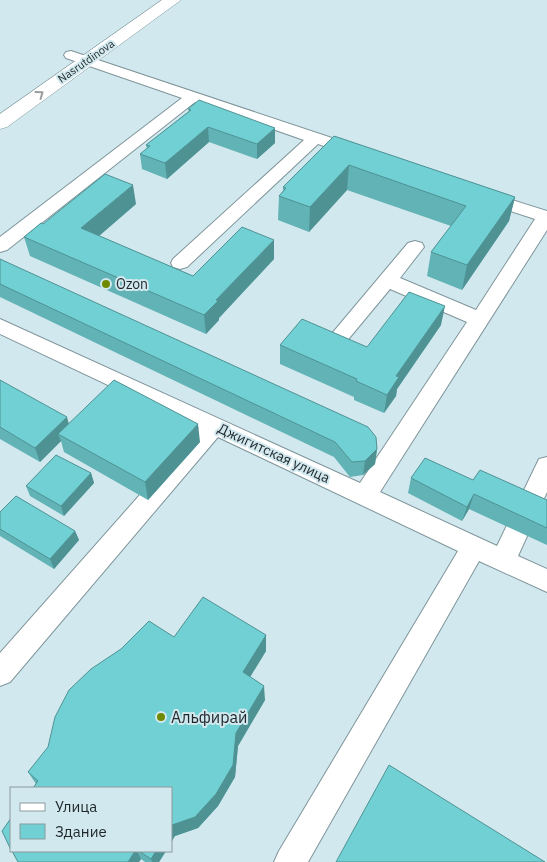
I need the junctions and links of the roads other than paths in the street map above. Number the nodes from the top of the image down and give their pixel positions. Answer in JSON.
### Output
{"nodes":[{"id":1,"x":151,"y":0,"type":"edge"},
{"id":2,"x":173,"y":0,"type":"edge"},
{"id":3,"x":78,"y":58,"type":"junction"},
{"id":4,"x":194,"y":96,"type":"junction"},
{"id":5,"x":0,"y":104,"type":"edge"},
{"id":6,"x":0,"y":123,"type":"edge"},
{"id":7,"x":315,"y":138,"type":"junction"},
{"id":8,"x":370,"y":157,"type":"edge"},
{"id":9,"x":462,"y":189,"type":"edge"},
{"id":10,"x":546,"y":217,"type":"edge"},
{"id":11,"x":0,"y":246,"type":"edge"},
{"id":12,"x":415,"y":247,"type":"dead end"},
{"id":13,"x":180,"y":263,"type":"dead end"},
{"id":14,"x":387,"y":280,"type":"junction"},
{"id":15,"x":479,"y":319,"type":"junction"},
{"id":16,"x":0,"y":326,"type":"edge"},
{"id":17,"x":334,"y":343,"type":"edge"},
{"id":18,"x":215,"y":425,"type":"junction"},
{"id":19,"x":547,"y":466,"type":"edge"},
{"id":20,"x":365,"y":496,"type":"junction"},
{"id":21,"x":474,"y":547,"type":"junction"},
{"id":22,"x":503,"y":560,"type":"junction"},
{"id":23,"x":547,"y":581,"type":"edge"},
{"id":24,"x":0,"y":673,"type":"edge"},
{"id":25,"x":290,"y":862,"type":"edge"}],
"edges":[{"from":1,"to":3,"type":"main road"},
{"from":2,"to":3,"type":"main road","name":"Nasrutdinova"},
{"from":3,"to":4,"type":"street"},
{"from":3,"to":5,"type":"main road"},
{"from":6,"to":3,"type":"main road","name":"Nasrutdinova","one_way":true},
{"from":4,"to":7,"type":"street"},
{"from":4,"to":11,"type":"street"},
{"from":7,"to":8,"type":"street"},
{"from":7,"to":13,"type":"street"},
{"from":9,"to":10,"type":"street"},
{"from":10,"to":15,"type":"street"},
{"from":12,"to":14,"type":"street"},
{"from":14,"to":15,"type":"street"},
{"from":14,"to":17,"type":"street"},
{"from":15,"to":20,"type":"street"},
{"from":16,"to":18,"type":"street","name":"Джигитская улица"},
{"from":18,"to":20,"type":"street","name":"Джигитская улица"},
{"from":18,"to":24,"type":"street"},
{"from":19,"to":22,"type":"street"},
{"from":20,"to":21,"type":"street","name":"Джигитская улица"},
{"from":21,"to":22,"type":"street","name":"Джигитская улица"},
{"from":21,"to":25,"type":"street"},
{"from":22,"to":23,"type":"street","name":"Джигитская улица"}]}
